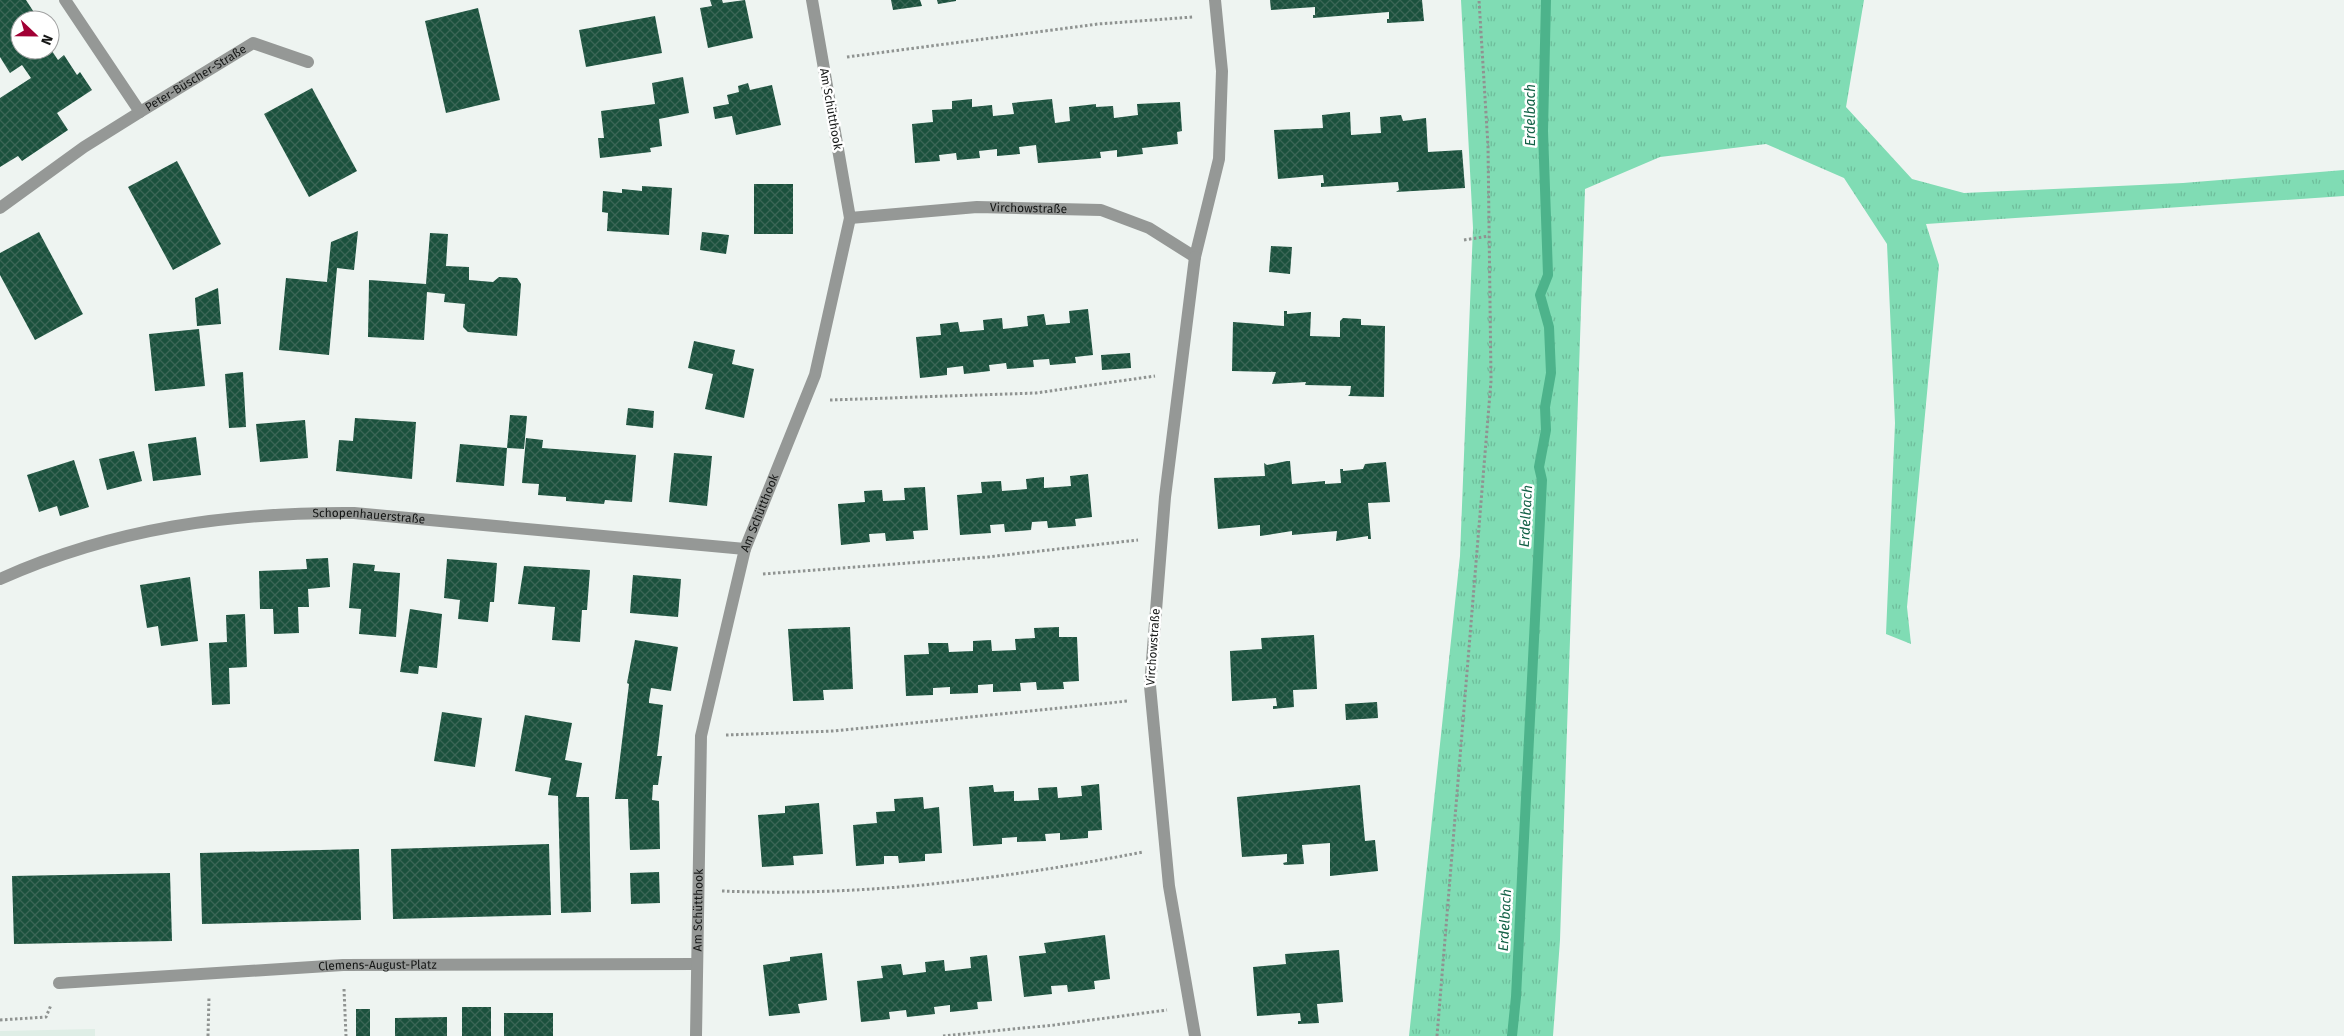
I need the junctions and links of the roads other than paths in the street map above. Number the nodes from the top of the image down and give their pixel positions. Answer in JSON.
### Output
{"nodes":[{"id":1,"x":65,"y":0,"type":"edge"},
{"id":2,"x":812,"y":0,"type":"edge"},
{"id":3,"x":1215,"y":0,"type":"edge"},
{"id":4,"x":308,"y":62,"type":"dead end"},
{"id":5,"x":140,"y":112,"type":"junction"},
{"id":6,"x":0,"y":208,"type":"edge"},
{"id":7,"x":850,"y":218,"type":"junction"},
{"id":8,"x":1195,"y":257,"type":"junction"},
{"id":9,"x":745,"y":549,"type":"junction"},
{"id":10,"x":0,"y":579,"type":"edge"},
{"id":11,"x":696,"y":964,"type":"junction"},
{"id":12,"x":59,"y":983,"type":"road end"},
{"id":13,"x":696,"y":1036,"type":"edge"},
{"id":14,"x":1195,"y":1036,"type":"edge"}],
"edges":[{"from":1,"to":5,"type":"street","name":"Peter-Büscher-Straße"},
{"from":2,"to":7,"type":"street","name":"Am Schütthook"},
{"from":3,"to":8,"type":"street","name":"Virchowstraße"},
{"from":4,"to":5,"type":"street","name":"Peter-Büscher-Straße"},
{"from":5,"to":6,"type":"street","name":"Peter-Büscher-Straße"},
{"from":7,"to":8,"type":"street","name":"Virchowstraße"},
{"from":7,"to":9,"type":"street","name":"Am Schütthook"},
{"from":8,"to":14,"type":"street","name":"Virchowstraße"},
{"from":9,"to":10,"type":"street","name":"Schopenhauerstraße"},
{"from":9,"to":11,"type":"street","name":"Am Schütthook"},
{"from":11,"to":12,"type":"street","name":"Clemens-August-Platz"},
{"from":11,"to":13,"type":"street","name":"Am Schütthook"}]}
